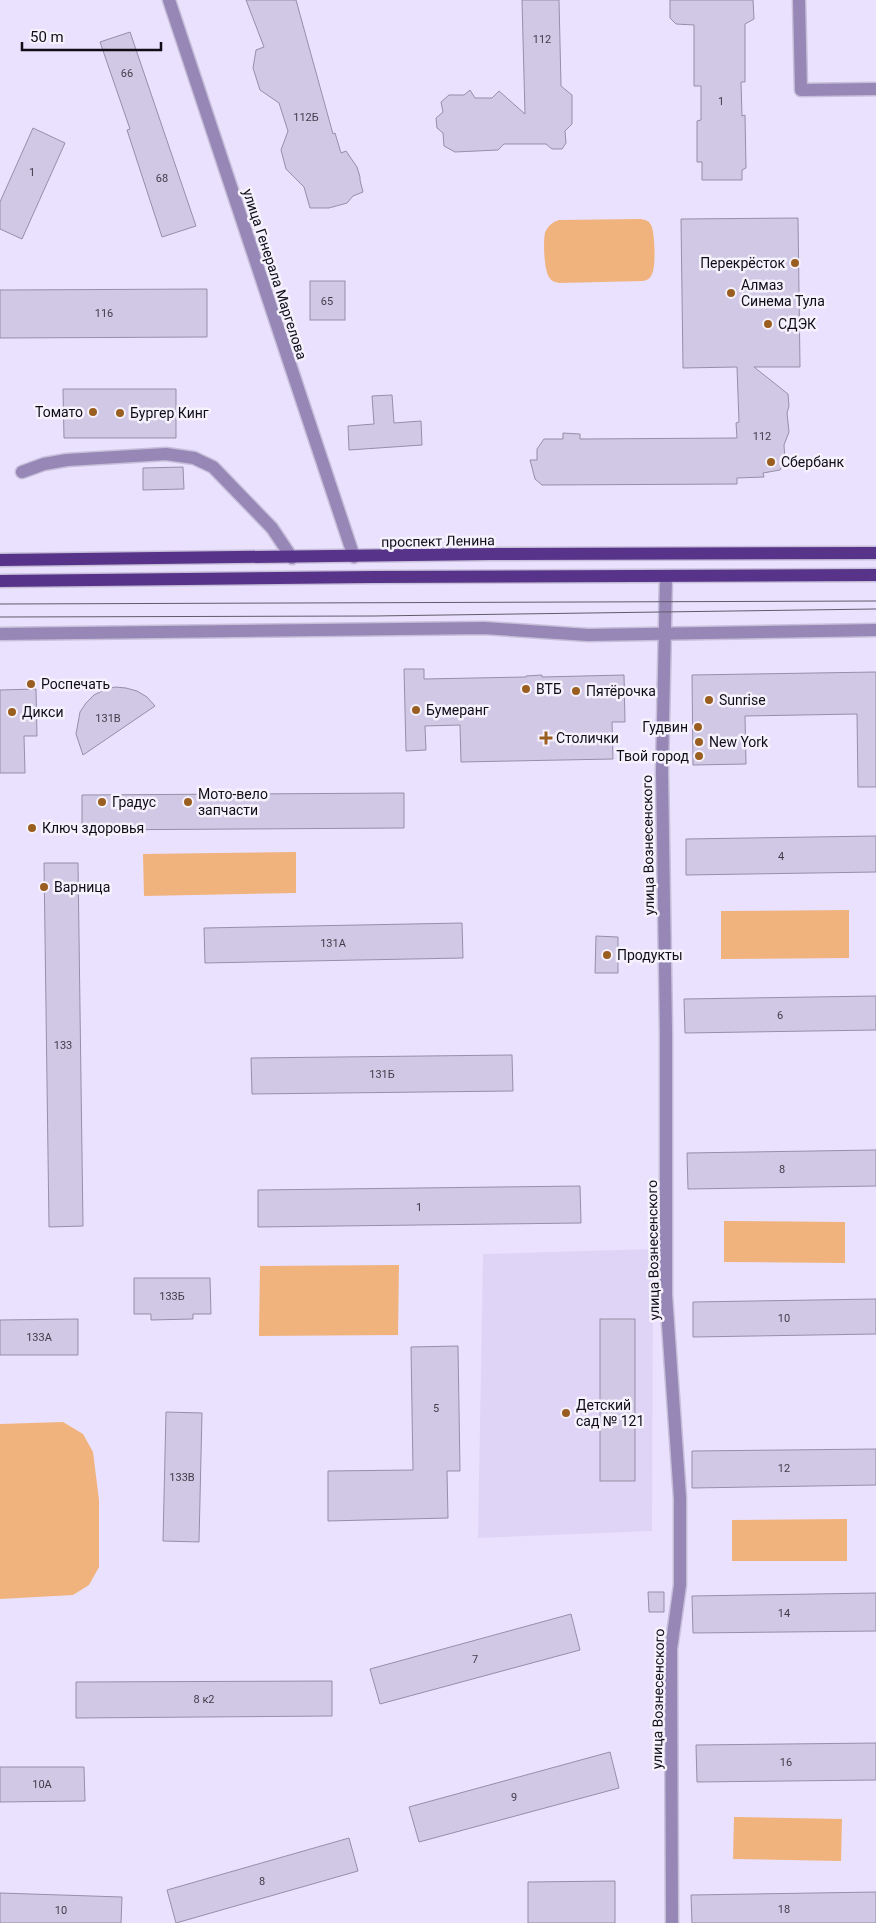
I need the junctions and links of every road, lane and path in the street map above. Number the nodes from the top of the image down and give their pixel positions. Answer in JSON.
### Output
{"nodes":[{"id":1,"x":168,"y":0,"type":"edge"},
{"id":2,"x":799,"y":0,"type":"edge"},
{"id":3,"x":876,"y":89,"type":"edge"},
{"id":4,"x":22,"y":472,"type":"dead end"},
{"id":5,"x":876,"y":553,"type":"edge"},
{"id":6,"x":354,"y":557,"type":"junction"},
{"id":7,"x":292,"y":558,"type":"junction"},
{"id":8,"x":0,"y":560,"type":"edge"},
{"id":9,"x":876,"y":575,"type":"edge"},
{"id":10,"x":666,"y":576,"type":"junction"},
{"id":11,"x":360,"y":578,"type":"junction"},
{"id":12,"x":0,"y":581,"type":"edge"},
{"id":13,"x":876,"y":630,"type":"edge"},
{"id":14,"x":665,"y":632,"type":"junction"},
{"id":15,"x":0,"y":634,"type":"edge"},
{"id":16,"x":672,"y":1923,"type":"edge"}],
"edges":[{"from":1,"to":6,"type":"street","name":"улица Генерала Маргелова"},
{"from":2,"to":3,"type":"street"},
{"from":4,"to":7,"type":"street"},
{"from":5,"to":6,"type":"main road","name":"проспект Ленина"},
{"from":6,"to":7,"type":"main road","name":"проспект Ленина"},
{"from":6,"to":11,"type":"main road"},
{"from":7,"to":8,"type":"main road","name":"проспект Ленина"},
{"from":9,"to":10,"type":"main road"},
{"from":10,"to":11,"type":"main road"},
{"from":10,"to":14,"type":"street","name":"улица Вознесенского"},
{"from":11,"to":12,"type":"main road"},
{"from":13,"to":14,"type":"street"},
{"from":14,"to":15,"type":"street"},
{"from":14,"to":16,"type":"street","name":"улица Вознесенского"}]}
